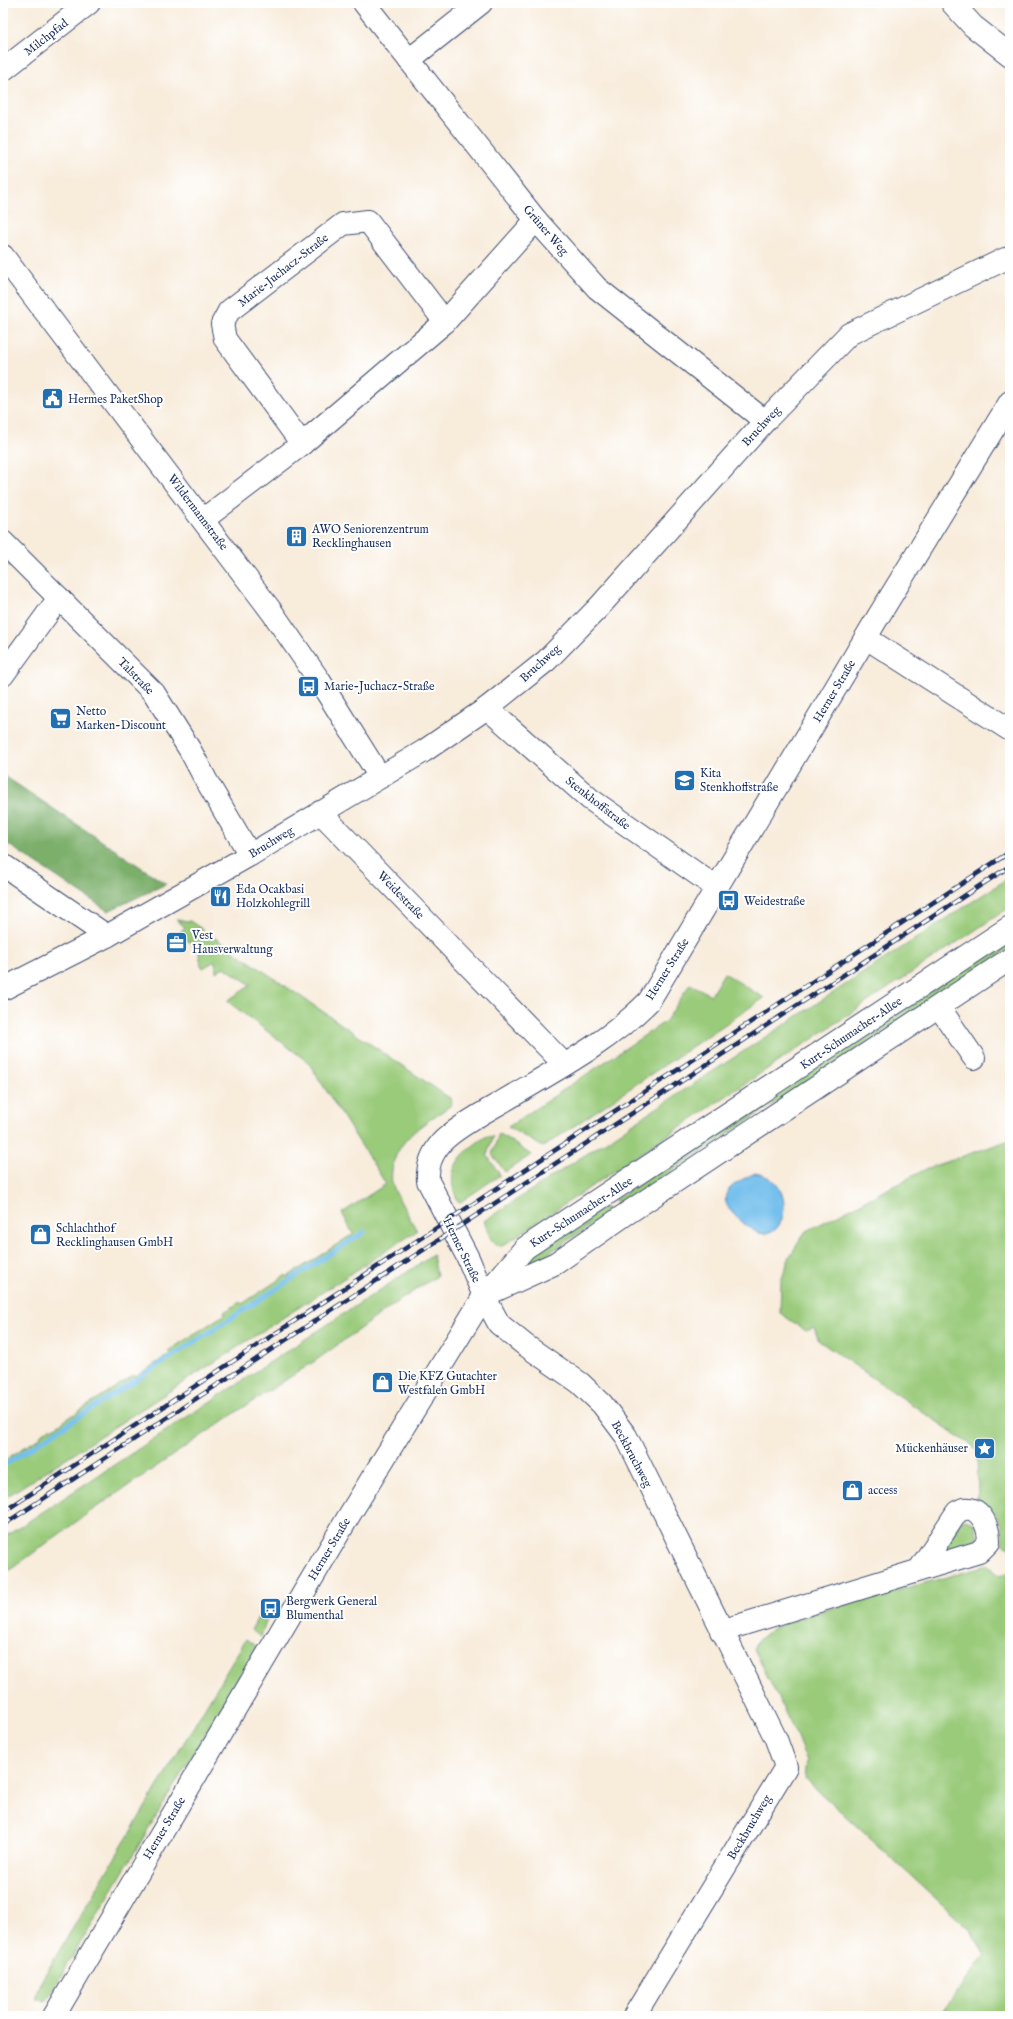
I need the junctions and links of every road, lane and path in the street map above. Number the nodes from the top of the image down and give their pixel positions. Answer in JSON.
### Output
{"nodes":[{"id":1,"x":89,"y":3,"type":"edge"},
{"id":2,"x":364,"y":3,"type":"edge"},
{"id":3,"x":481,"y":3,"type":"edge"},
{"id":4,"x":952,"y":3,"type":"edge"},
{"id":5,"x":1010,"y":54,"type":"edge"},
{"id":6,"x":409,"y":60,"type":"junction"},
{"id":7,"x":3,"y":70,"type":"edge"},
{"id":8,"x":536,"y":220,"type":"junction"},
{"id":9,"x":3,"y":256,"type":"edge"},
{"id":10,"x":1010,"y":258,"type":"edge"},
{"id":11,"x":445,"y":322,"type":"junction"},
{"id":12,"x":1010,"y":402,"type":"edge"},
{"id":13,"x":765,"y":421,"type":"junction"},
{"id":14,"x":302,"y":444,"type":"junction"},
{"id":15,"x":204,"y":519,"type":"junction"},
{"id":16,"x":3,"y":542,"type":"edge"},
{"id":17,"x":59,"y":598,"type":"junction"},
{"id":18,"x":866,"y":638,"type":"junction"},
{"id":19,"x":3,"y":675,"type":"edge"},
{"id":20,"x":488,"y":708,"type":"junction"},
{"id":21,"x":1010,"y":730,"type":"edge"},
{"id":22,"x":380,"y":777,"type":"junction"},
{"id":23,"x":320,"y":812,"type":"junction"},
{"id":24,"x":250,"y":855,"type":"junction"},
{"id":25,"x":3,"y":865,"type":"edge"},
{"id":26,"x":717,"y":888,"type":"junction"},
{"id":27,"x":1010,"y":928,"type":"edge"},
{"id":28,"x":107,"y":936,"type":"junction"},
{"id":29,"x":1010,"y":959,"type":"edge"},
{"id":30,"x":3,"y":989,"type":"edge"},
{"id":31,"x":939,"y":1007,"type":"junction"},
{"id":32,"x":974,"y":1058,"type":"dead end"},
{"id":33,"x":564,"y":1064,"type":"junction"},
{"id":34,"x":484,"y":1296,"type":"junction"},
{"id":35,"x":919,"y":1570,"type":"dead end"},
{"id":36,"x":721,"y":1631,"type":"junction"},
{"id":37,"x":58,"y":2015,"type":"edge"},
{"id":38,"x":634,"y":2016,"type":"edge"}],
"edges":[{"from":1,"to":7,"type":"street","name":"Milchpfad"},
{"from":2,"to":6,"type":"street","name":"Grüner Weg"},
{"from":3,"to":6,"type":"street"},
{"from":4,"to":5,"type":"street"},
{"from":6,"to":8,"type":"street","name":"Grüner Weg"},
{"from":8,"to":11,"type":"street"},
{"from":8,"to":13,"type":"street","name":"Grüner Weg"},
{"from":9,"to":15,"type":"street","name":"Wildermannstraße"},
{"from":10,"to":13,"type":"street","name":"Bruchweg"},
{"from":11,"to":14,"type":"street"},
{"from":11,"to":14,"type":"street","name":"Marie-Juchacz-Straße"},
{"from":12,"to":18,"type":"street","name":"Herner Straße"},
{"from":13,"to":20,"type":"street","name":"Bruchweg"},
{"from":14,"to":15,"type":"street"},
{"from":15,"to":22,"type":"street","name":"Wildermannstraße"},
{"from":16,"to":17,"type":"street","name":"Talstraße"},
{"from":17,"to":19,"type":"street"},
{"from":17,"to":24,"type":"street","name":"Talstraße"},
{"from":18,"to":21,"type":"street"},
{"from":18,"to":26,"type":"street","name":"Herner Straße"},
{"from":20,"to":22,"type":"street","name":"Bruchweg"},
{"from":20,"to":26,"type":"street","name":"Stenkhoffstraße"},
{"from":22,"to":23,"type":"street","name":"Bruchweg"},
{"from":23,"to":24,"type":"street","name":"Bruchweg"},
{"from":23,"to":33,"type":"street","name":"Weidestraße"},
{"from":24,"to":28,"type":"street","name":"Bruchweg"},
{"from":25,"to":28,"type":"street"},
{"from":26,"to":33,"type":"street","name":"Herner Straße"},
{"from":27,"to":34,"type":"street","name":"Kurt-Schumacher-Allee"},
{"from":28,"to":30,"type":"street","name":"Bruchweg"},
{"from":29,"to":31,"type":"street"},
{"from":31,"to":32,"type":"street"},
{"from":31,"to":34,"type":"street"},
{"from":33,"to":34,"type":"street","name":"Herner Straße"},
{"from":34,"to":36,"type":"street","name":"Beckbruchweg"},
{"from":34,"to":37,"type":"street","name":"Herner Straße"},
{"from":35,"to":36,"type":"street"},
{"from":36,"to":38,"type":"street","name":"Beckbruchweg"}]}
